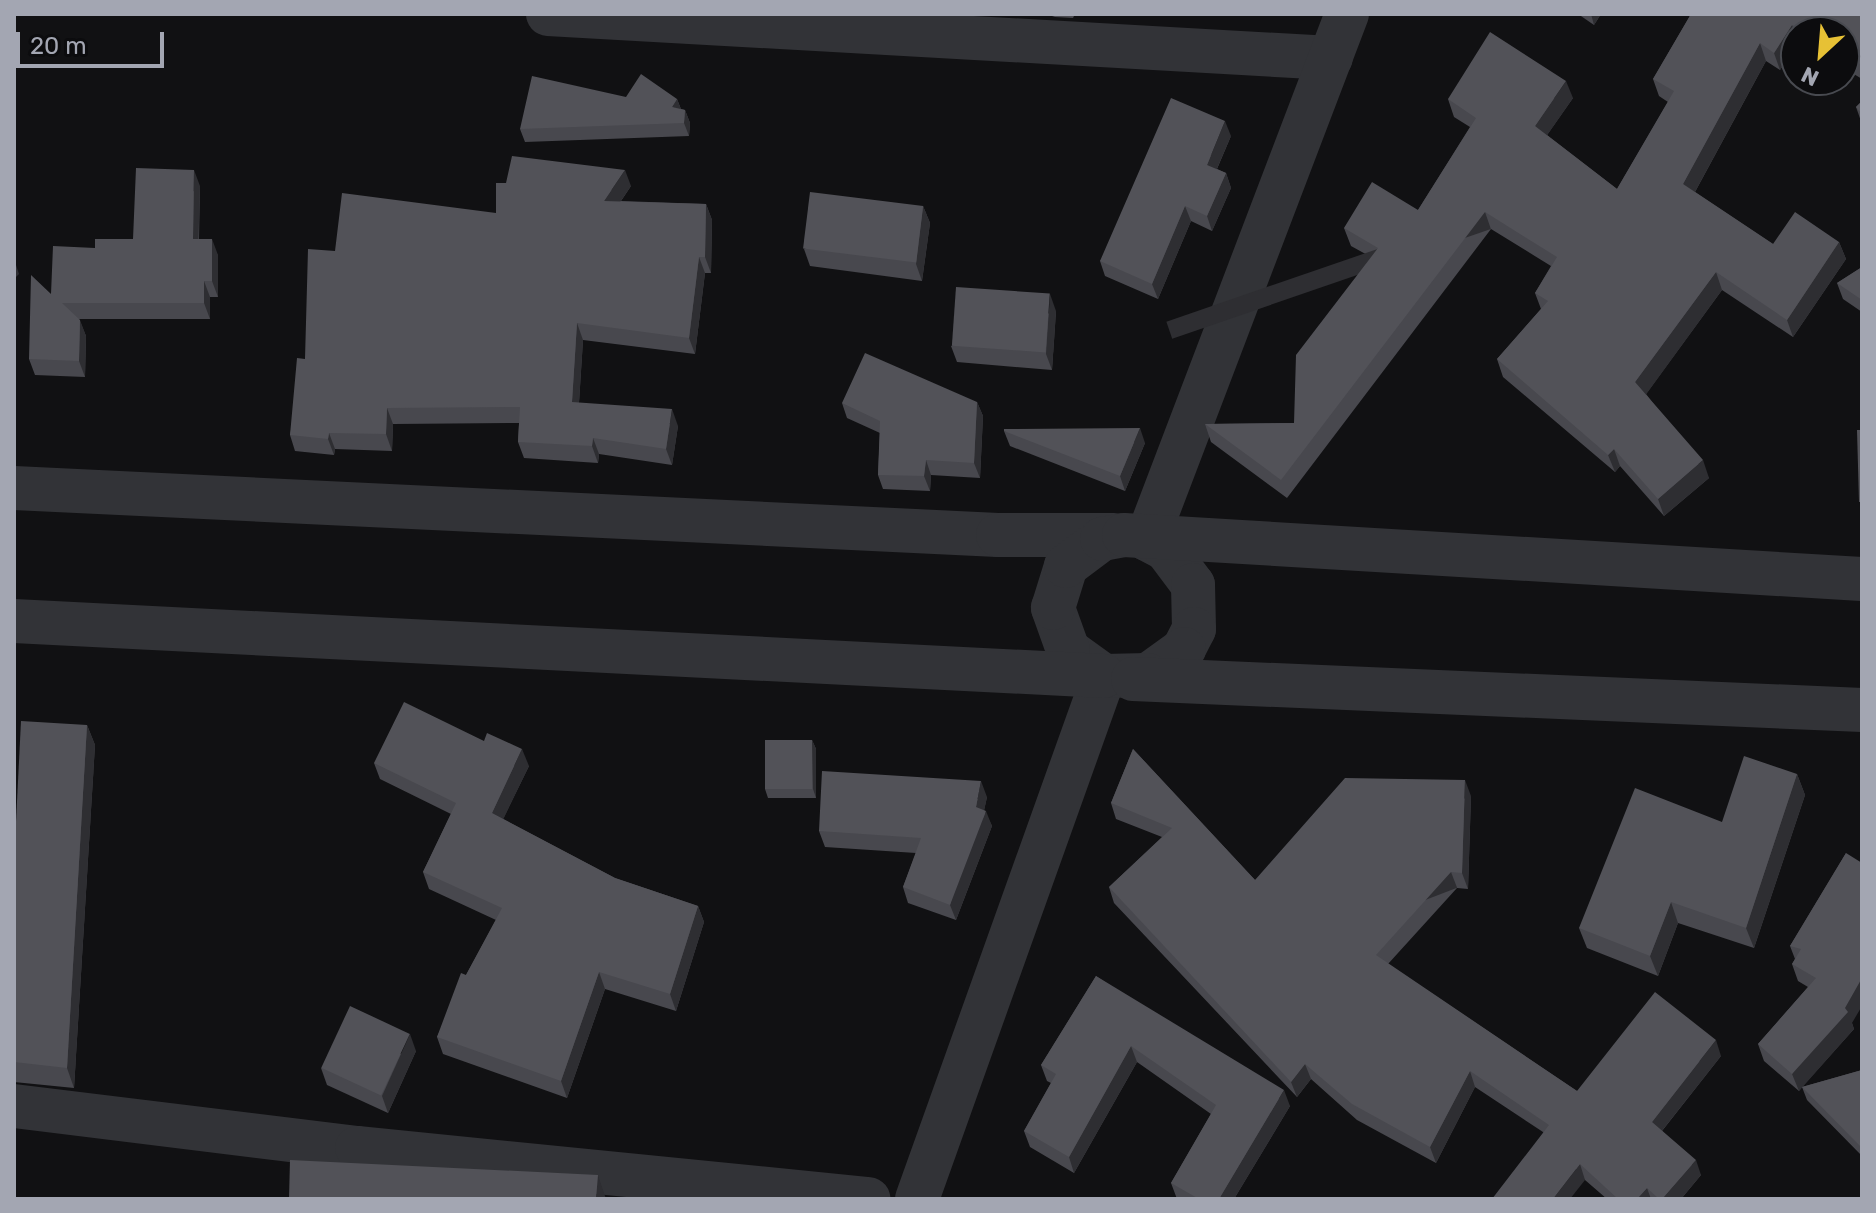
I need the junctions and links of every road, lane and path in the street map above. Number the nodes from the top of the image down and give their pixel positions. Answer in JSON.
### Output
{"nodes":[{"id":1,"x":548,"y":14,"type":"edge"},
{"id":2,"x":1347,"y":14,"type":"edge"},
{"id":3,"x":692,"y":18,"type":"edge"},
{"id":4,"x":826,"y":22,"type":"edge"},
{"id":5,"x":1331,"y":58,"type":"junction"},
{"id":6,"x":14,"y":488,"type":"edge"},
{"id":7,"x":1135,"y":537,"type":"junction"},
{"id":8,"x":1862,"y":579,"type":"edge"},
{"id":9,"x":14,"y":621,"type":"edge"},
{"id":10,"x":1115,"y":677,"type":"junction"},
{"id":11,"x":1862,"y":710,"type":"edge"},
{"id":12,"x":14,"y":1106,"type":"edge"},
{"id":13,"x":868,"y":1199,"type":"edge"},
{"id":14,"x":917,"y":1199,"type":"edge"}],
"edges":[{"from":1,"to":3,"type":"street"},
{"from":2,"to":5,"type":"street"},
{"from":3,"to":4,"type":"street"},
{"from":4,"to":5,"type":"street"},
{"from":5,"to":7,"type":"street"},
{"from":6,"to":7,"type":"street"},
{"from":7,"to":8,"type":"street"},
{"from":7,"to":10,"type":"street"},
{"from":7,"to":10,"type":"street"},
{"from":9,"to":10,"type":"street"},
{"from":10,"to":11,"type":"street"},
{"from":10,"to":14,"type":"street"},
{"from":12,"to":13,"type":"street"}]}
